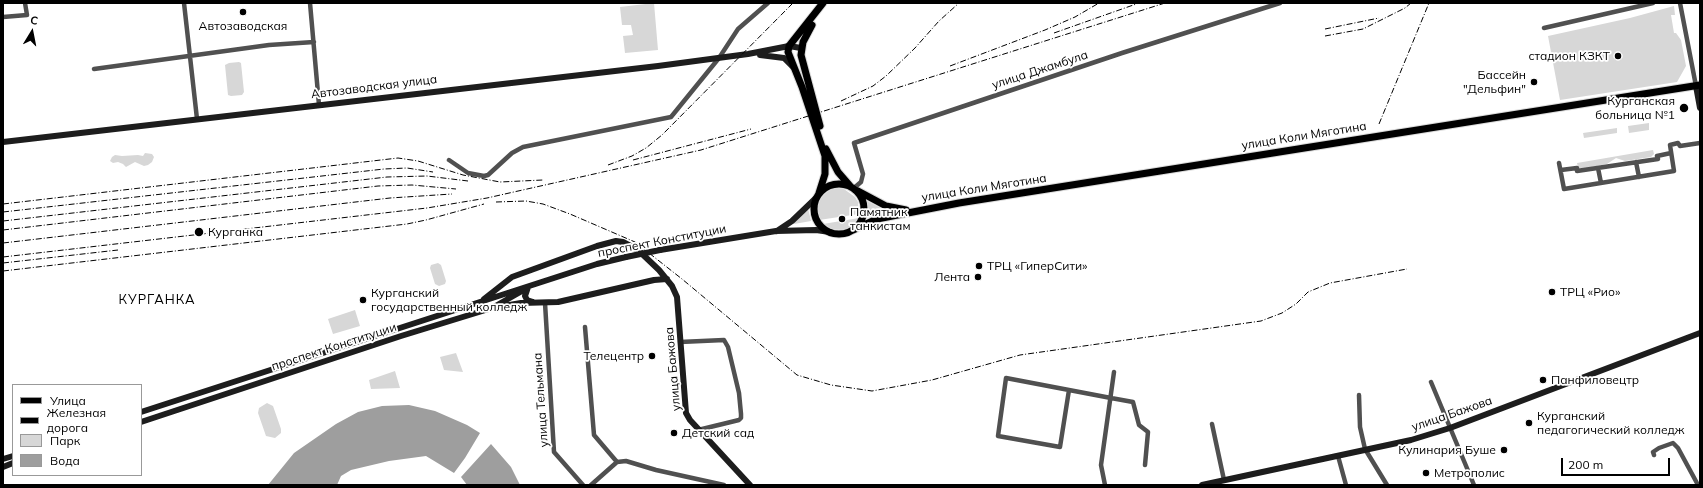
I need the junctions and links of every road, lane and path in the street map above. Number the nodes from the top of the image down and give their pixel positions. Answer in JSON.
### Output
{"nodes":[{"id":1,"x":25,"y":3,"type":"edge"},
{"id":2,"x":184,"y":3,"type":"edge"},
{"id":3,"x":310,"y":3,"type":"edge"},
{"id":4,"x":768,"y":3,"type":"edge"},
{"id":5,"x":823,"y":3,"type":"edge"},
{"id":6,"x":829,"y":3,"type":"edge"},
{"id":7,"x":1280,"y":3,"type":"edge"},
{"id":8,"x":1653,"y":3,"type":"edge"},
{"id":9,"x":1680,"y":3,"type":"edge"},
{"id":10,"x":3,"y":17,"type":"edge"},
{"id":11,"x":1544,"y":28,"type":"dead end"},
{"id":12,"x":314,"y":42,"type":"junction"},
{"id":13,"x":786,"y":47,"type":"junction"},
{"id":14,"x":801,"y":48,"type":"junction"},
{"id":15,"x":748,"y":54,"type":"junction"},
{"id":16,"x":189,"y":55,"type":"junction"},
{"id":17,"x":719,"y":58,"type":"junction"},
{"id":18,"x":94,"y":69,"type":"dead end"},
{"id":19,"x":795,"y":70,"type":"junction"},
{"id":20,"x":1698,"y":85,"type":"edge"},
{"id":21,"x":320,"y":104,"type":"junction"},
{"id":22,"x":1700,"y":108,"type":"edge"},
{"id":23,"x":197,"y":119,"type":"junction"},
{"id":24,"x":3,"y":142,"type":"edge"},
{"id":25,"x":1700,"y":143,"type":"edge"},
{"id":26,"x":1671,"y":153,"type":"junction"},
{"id":27,"x":449,"y":160,"type":"dead end"},
{"id":28,"x":1636,"y":162,"type":"junction"},
{"id":29,"x":1559,"y":163,"type":"dead end"},
{"id":30,"x":1598,"y":168,"type":"junction"},
{"id":31,"x":1561,"y":170,"type":"junction"},
{"id":32,"x":1639,"y":176,"type":"junction"},
{"id":33,"x":1601,"y":183,"type":"junction"},
{"id":34,"x":854,"y":188,"type":"junction"},
{"id":35,"x":818,"y":195,"type":"junction"},
{"id":36,"x":912,"y":211,"type":"junction"},
{"id":37,"x":853,"y":230,"type":"junction"},
{"id":38,"x":776,"y":231,"type":"junction"},
{"id":39,"x":830,"y":232,"type":"junction"},
{"id":40,"x":667,"y":279,"type":"junction"},
{"id":41,"x":530,"y":286,"type":"junction"},
{"id":42,"x":481,"y":302,"type":"junction"},
{"id":43,"x":536,"y":302,"type":"junction"},
{"id":44,"x":544,"y":303,"type":"junction"},
{"id":45,"x":462,"y":308,"type":"junction"},
{"id":46,"x":492,"y":308,"type":"junction"},
{"id":47,"x":465,"y":316,"type":"junction"},
{"id":48,"x":585,"y":327,"type":"dead end"},
{"id":49,"x":1700,"y":333,"type":"edge"},
{"id":50,"x":680,"y":342,"type":"junction"},
{"id":51,"x":267,"y":371,"type":"junction"},
{"id":52,"x":1114,"y":372,"type":"dead end"},
{"id":53,"x":270,"y":380,"type":"junction"},
{"id":54,"x":1431,"y":382,"type":"dead end"},
{"id":55,"x":1069,"y":390,"type":"junction"},
{"id":56,"x":1359,"y":395,"type":"dead end"},
{"id":57,"x":1111,"y":398,"type":"junction"},
{"id":58,"x":142,"y":412,"type":"edge"},
{"id":59,"x":143,"y":421,"type":"edge"},
{"id":60,"x":1212,"y":424,"type":"dead end"},
{"id":61,"x":1450,"y":428,"type":"junction"},
{"id":62,"x":698,"y":430,"type":"junction"},
{"id":63,"x":1365,"y":449,"type":"junction"},
{"id":64,"x":1654,"y":455,"type":"dead end"},
{"id":65,"x":1338,"y":456,"type":"junction"},
{"id":66,"x":617,"y":462,"type":"junction"},
{"id":67,"x":1145,"y":465,"type":"dead end"},
{"id":68,"x":1224,"y":480,"type":"junction"},
{"id":69,"x":583,"y":485,"type":"edge"},
{"id":70,"x":593,"y":485,"type":"edge"},
{"id":71,"x":724,"y":485,"type":"edge"},
{"id":72,"x":750,"y":485,"type":"edge"},
{"id":73,"x":1105,"y":485,"type":"edge"},
{"id":74,"x":1206,"y":485,"type":"edge"},
{"id":75,"x":1346,"y":485,"type":"edge"},
{"id":76,"x":1387,"y":485,"type":"edge"},
{"id":77,"x":1474,"y":485,"type":"edge"},
{"id":78,"x":1698,"y":485,"type":"edge"}],
"edges":[{"from":1,"to":10,"type":"street"},
{"from":2,"to":16,"type":"street"},
{"from":3,"to":12,"type":"street"},
{"from":4,"to":17,"type":"street"},
{"from":5,"to":13,"type":"main road"},
{"from":6,"to":14,"type":"main road"},
{"from":7,"to":34,"type":"street","name":"улица Джамбула"},
{"from":8,"to":11,"type":"street"},
{"from":9,"to":20,"type":"street"},
{"from":12,"to":16,"type":"street"},
{"from":12,"to":21,"type":"street"},
{"from":13,"to":14,"type":"main road"},
{"from":13,"to":15,"type":"main road"},
{"from":13,"to":19,"type":"main road"},
{"from":14,"to":34,"type":"main road"},
{"from":15,"to":17,"type":"main road","name":"Автозаводская улица"},
{"from":15,"to":19,"type":"main road"},
{"from":16,"to":18,"type":"street"},
{"from":16,"to":23,"type":"street"},
{"from":17,"to":21,"type":"main road","name":"Автозаводская улица"},
{"from":17,"to":27,"type":"street"},
{"from":19,"to":35,"type":"main road"},
{"from":20,"to":22,"type":"main road"},
{"from":20,"to":36,"type":"main road","name":"улица Коли Мяготина"},
{"from":21,"to":23,"type":"main road","name":"Автозаводская улица"},
{"from":23,"to":24,"type":"main road","name":"Автозаводская улица"},
{"from":25,"to":26,"type":"street"},
{"from":26,"to":28,"type":"street"},
{"from":26,"to":32,"type":"street"},
{"from":28,"to":30,"type":"street"},
{"from":28,"to":32,"type":"street"},
{"from":29,"to":31,"type":"street"},
{"from":30,"to":31,"type":"street"},
{"from":30,"to":33,"type":"street"},
{"from":31,"to":33,"type":"street"},
{"from":32,"to":33,"type":"street"},
{"from":34,"to":35,"type":"main road"},
{"from":34,"to":36,"type":"main road","name":"улица Коли Мяготина"},
{"from":34,"to":37,"type":"main road"},
{"from":35,"to":38,"type":"main road","name":"проспект Конституции"},
{"from":35,"to":39,"type":"main road"},
{"from":36,"to":37,"type":"main road","name":"улица Коли Мяготина"},
{"from":37,"to":39,"type":"main road"},
{"from":38,"to":39,"type":"main road","name":"проспект Конституции"},
{"from":38,"to":41,"type":"main road","name":"проспект Конституции","bridge":true},
{"from":40,"to":42,"type":"main road","name":"улица Бажова"},
{"from":40,"to":44,"type":"main road"},
{"from":40,"to":50,"type":"main road","name":"улица Бажова"},
{"from":41,"to":42,"type":"main road","name":"проспект Конституции"},
{"from":41,"to":43,"type":"main road"},
{"from":41,"to":46,"type":"main road","name":"проспект Конституции"},
{"from":42,"to":45,"type":"main road","name":"проспект Конституции"},
{"from":43,"to":44,"type":"main road"},
{"from":43,"to":46,"type":"main road"},
{"from":44,"to":69,"type":"street","name":"улица Тельмана"},
{"from":45,"to":47,"type":"main road"},
{"from":45,"to":51,"type":"main road","name":"проспект Конституции"},
{"from":46,"to":47,"type":"main road","name":"проспект Конституции"},
{"from":47,"to":53,"type":"main road","name":"проспект Конституции"},
{"from":48,"to":66,"type":"street"},
{"from":49,"to":61,"type":"main road","name":"улица Бажова"},
{"from":50,"to":62,"type":"main road","name":"улица Бажова"},
{"from":50,"to":62,"type":"street"},
{"from":51,"to":53,"type":"main road"},
{"from":51,"to":58,"type":"main road","name":"проспект Конституции"},
{"from":52,"to":57,"type":"street"},
{"from":53,"to":59,"type":"main road","name":"проспект Конституции"},
{"from":54,"to":61,"type":"street"},
{"from":55,"to":55,"type":"street"},
{"from":55,"to":57,"type":"street"},
{"from":56,"to":63,"type":"street"},
{"from":57,"to":67,"type":"street"},
{"from":57,"to":73,"type":"street"},
{"from":58,"to":59,"type":"main road"},
{"from":60,"to":68,"type":"street"},
{"from":61,"to":63,"type":"main road","name":"улица Бажова"},
{"from":61,"to":77,"type":"street"},
{"from":62,"to":72,"type":"main road","name":"улица Бажова"},
{"from":63,"to":65,"type":"main road","name":"улица Бажова"},
{"from":63,"to":76,"type":"street"},
{"from":64,"to":78,"type":"street"},
{"from":65,"to":68,"type":"main road","name":"улица Бажова"},
{"from":65,"to":75,"type":"street"},
{"from":66,"to":70,"type":"street"},
{"from":66,"to":71,"type":"street"},
{"from":68,"to":74,"type":"main road","name":"улица Бажова"}]}
